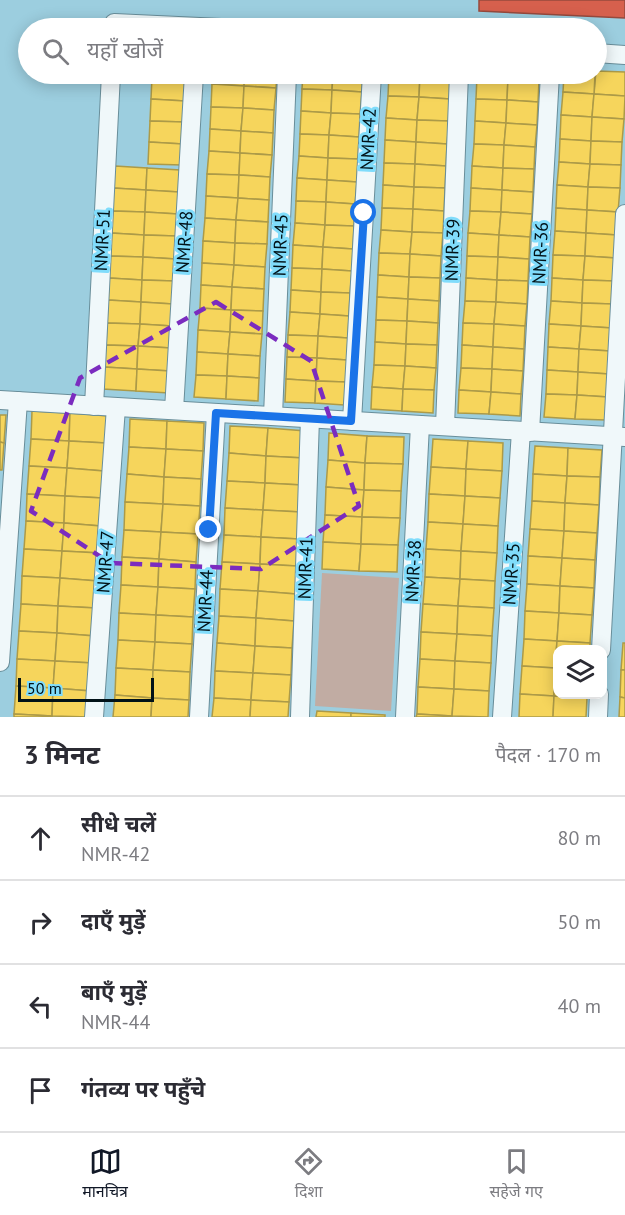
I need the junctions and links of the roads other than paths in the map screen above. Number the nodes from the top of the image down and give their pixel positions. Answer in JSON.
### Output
{"nodes":[{"id":1,"x":607,"y":54,"type":"edge"},
{"id":2,"x":625,"y":55,"type":"edge"},
{"id":3,"x":110,"y":84,"type":"edge"},
{"id":4,"x":193,"y":84,"type":"edge"},
{"id":5,"x":286,"y":84,"type":"edge"},
{"id":6,"x":371,"y":84,"type":"edge"},
{"id":7,"x":459,"y":84,"type":"edge"},
{"id":8,"x":549,"y":84,"type":"edge"},
{"id":9,"x":625,"y":214,"type":"edge"},
{"id":10,"x":9,"y":400,"type":"edge"},
{"id":11,"x":94,"y":406,"type":"junction"},
{"id":12,"x":116,"y":407,"type":"junction"},
{"id":13,"x":174,"y":410,"type":"junction"},
{"id":14,"x":216,"y":413,"type":"junction"},
{"id":15,"x":273,"y":416,"type":"junction"},
{"id":16,"x":310,"y":418,"type":"junction"},
{"id":17,"x":351,"y":421,"type":"junction"},
{"id":18,"x":420,"y":425,"type":"junction"},
{"id":19,"x":445,"y":426,"type":"junction"},
{"id":20,"x":525,"y":431,"type":"junction"},
{"id":21,"x":619,"y":437,"type":"edge"},
{"id":22,"x":602,"y":645,"type":"edge"},
{"id":23,"x":0,"y":662,"type":"edge"},
{"id":24,"x":599,"y":699,"type":"edge"},
{"id":25,"x":94,"y":717,"type":"edge"},
{"id":26,"x":199,"y":717,"type":"edge"},
{"id":27,"x":300,"y":717,"type":"edge"},
{"id":28,"x":405,"y":717,"type":"edge"},
{"id":29,"x":502,"y":717,"type":"edge"},
{"id":30,"x":598,"y":717,"type":"edge"}],
"edges":[{"from":1,"to":2,"type":"street"},
{"from":3,"to":11,"type":"street","name":"NMR-51"},
{"from":4,"to":13,"type":"street","name":"NMR-48"},
{"from":5,"to":15,"type":"street","name":"NMR-45"},
{"from":6,"to":17,"type":"street","name":"NMR-42"},
{"from":7,"to":19,"type":"street","name":"NMR-39"},
{"from":8,"to":20,"type":"street","name":"NMR-36"},
{"from":9,"to":21,"type":"street"},
{"from":10,"to":11,"type":"street"},
{"from":10,"to":23,"type":"street"},
{"from":11,"to":12,"type":"street"},
{"from":12,"to":13,"type":"street"},
{"from":12,"to":25,"type":"street","name":"NMR-47"},
{"from":13,"to":14,"type":"street"},
{"from":14,"to":15,"type":"street"},
{"from":14,"to":26,"type":"street","name":"NMR-44"},
{"from":15,"to":16,"type":"street"},
{"from":16,"to":17,"type":"street"},
{"from":16,"to":27,"type":"street","name":"NMR-41"},
{"from":17,"to":18,"type":"street"},
{"from":18,"to":19,"type":"street"},
{"from":18,"to":28,"type":"street","name":"NMR-38"},
{"from":19,"to":20,"type":"street"},
{"from":20,"to":21,"type":"street"},
{"from":20,"to":29,"type":"street","name":"NMR-35"},
{"from":21,"to":22,"type":"street"},
{"from":24,"to":30,"type":"street"}]}
